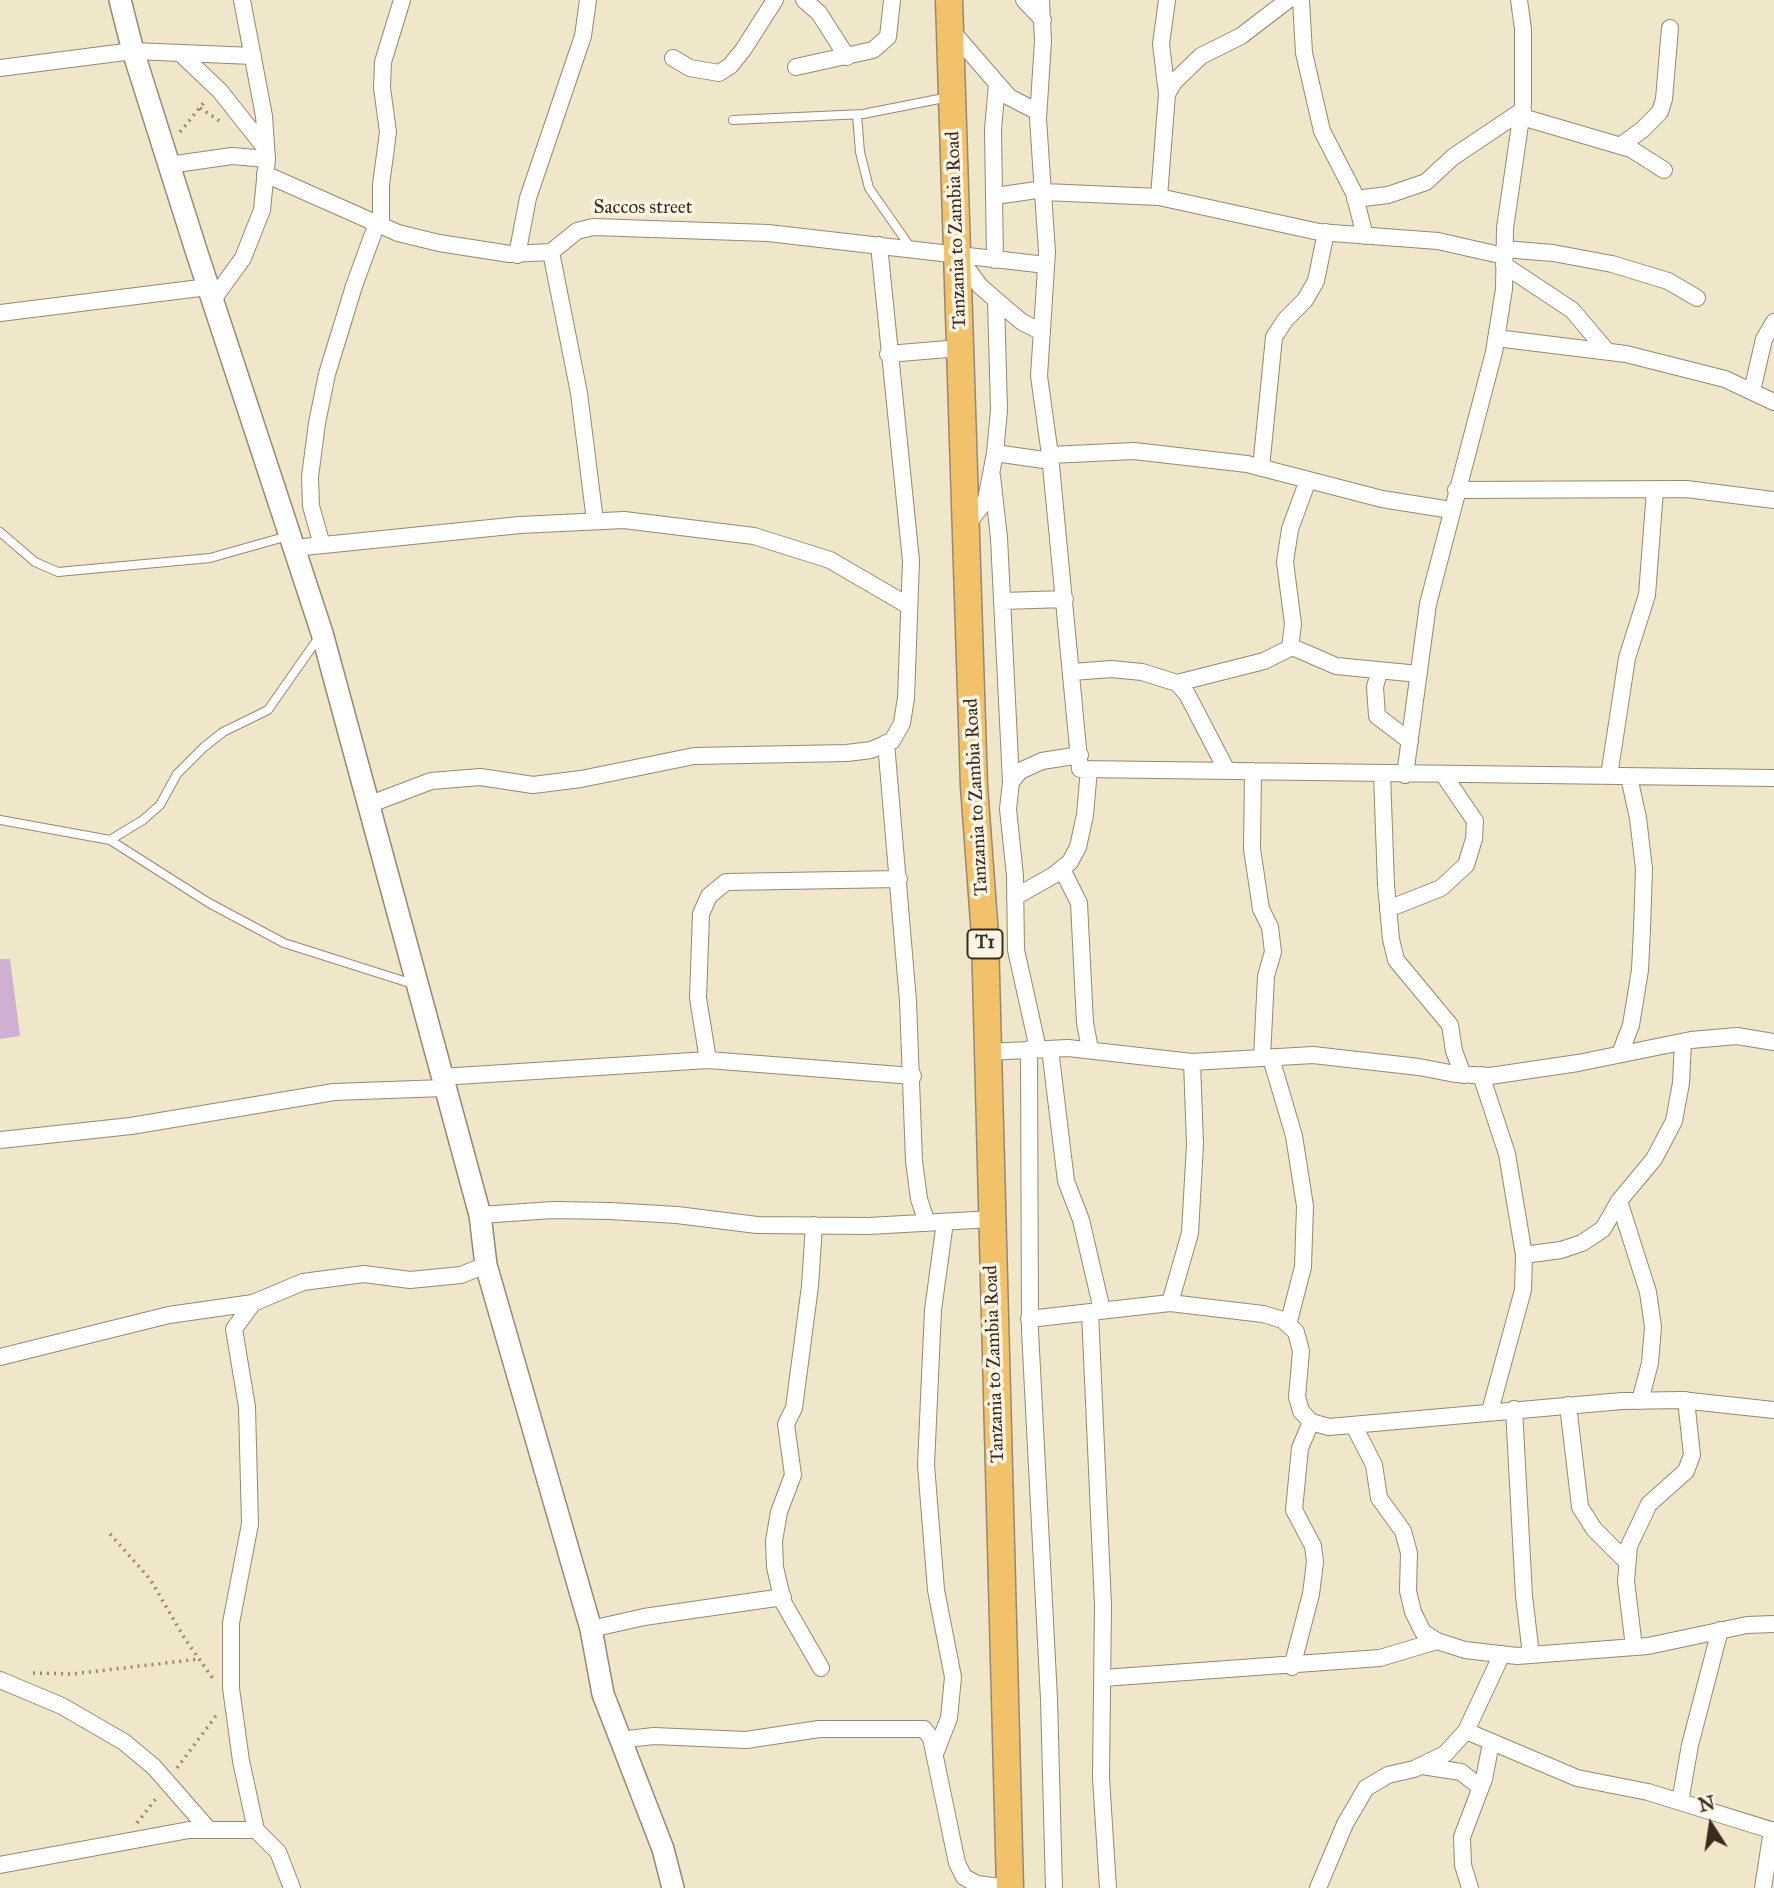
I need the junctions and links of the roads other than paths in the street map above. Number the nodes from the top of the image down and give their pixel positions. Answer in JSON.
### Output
{"nodes":[{"id":1,"x":120,"y":0,"type":"edge"},
{"id":2,"x":402,"y":0,"type":"edge"},
{"id":3,"x":588,"y":0,"type":"edge"},
{"id":4,"x":775,"y":0,"type":"edge"},
{"id":5,"x":804,"y":0,"type":"edge"},
{"id":6,"x":825,"y":0,"type":"edge"},
{"id":7,"x":892,"y":0,"type":"edge"},
{"id":8,"x":949,"y":0,"type":"edge"},
{"id":9,"x":1024,"y":0,"type":"edge"},
{"id":10,"x":1041,"y":0,"type":"edge"},
{"id":11,"x":1167,"y":0,"type":"edge"},
{"id":12,"x":1288,"y":0,"type":"edge"},
{"id":13,"x":1301,"y":0,"type":"edge"},
{"id":14,"x":1519,"y":0,"type":"edge"},
{"id":15,"x":246,"y":3,"type":"edge"},
{"id":16,"x":824,"y":20,"type":"junction"},
{"id":17,"x":1043,"y":20,"type":"junction"},
{"id":18,"x":1670,"y":28,"type":"dead end"},
{"id":19,"x":950,"y":29,"type":"junction"},
{"id":20,"x":133,"y":51,"type":"junction"},
{"id":21,"x":180,"y":53,"type":"junction"},
{"id":22,"x":253,"y":56,"type":"junction"},
{"id":23,"x":847,"y":57,"type":"junction"},
{"id":24,"x":673,"y":58,"type":"dead end"},
{"id":25,"x":1,"y":65,"type":"edge"},
{"id":26,"x":796,"y":66,"type":"dead end"},
{"id":27,"x":997,"y":84,"type":"junction"},
{"id":28,"x":1167,"y":94,"type":"junction"},
{"id":29,"x":953,"y":96,"type":"junction"},
{"id":30,"x":1038,"y":112,"type":"junction"},
{"id":31,"x":1522,"y":114,"type":"junction"},
{"id":32,"x":857,"y":115,"type":"junction"},
{"id":33,"x":733,"y":120,"type":"dead end"},
{"id":34,"x":1620,"y":146,"type":"junction"},
{"id":35,"x":167,"y":160,"type":"junction"},
{"id":36,"x":266,"y":161,"type":"junction"},
{"id":37,"x":1664,"y":170,"type":"dead end"},
{"id":38,"x":1044,"y":191,"type":"junction"},
{"id":39,"x":995,"y":195,"type":"junction"},
{"id":40,"x":1159,"y":197,"type":"junction"},
{"id":41,"x":1355,"y":199,"type":"junction"},
{"id":42,"x":379,"y":224,"type":"junction"},
{"id":43,"x":1326,"y":232,"type":"junction"},
{"id":44,"x":1365,"y":236,"type":"junction"},
{"id":45,"x":879,"y":245,"type":"junction"},
{"id":46,"x":913,"y":250,"type":"junction"},
{"id":47,"x":551,"y":252,"type":"junction"},
{"id":48,"x":517,"y":255,"type":"junction"},
{"id":49,"x":957,"y":257,"type":"junction"},
{"id":50,"x":1504,"y":257,"type":"junction"},
{"id":51,"x":995,"y":260,"type":"junction"},
{"id":52,"x":1046,"y":265,"type":"junction"},
{"id":53,"x":210,"y":294,"type":"junction"},
{"id":54,"x":1697,"y":298,"type":"dead end"},
{"id":55,"x":996,"y":300,"type":"junction"},
{"id":56,"x":0,"y":315,"type":"edge"},
{"id":57,"x":1774,"y":322,"type":"edge"},
{"id":58,"x":1042,"y":332,"type":"junction"},
{"id":59,"x":1496,"y":338,"type":"junction"},
{"id":60,"x":960,"y":348,"type":"junction"},
{"id":61,"x":1606,"y":351,"type":"junction"},
{"id":62,"x":888,"y":354,"type":"junction"},
{"id":63,"x":1752,"y":391,"type":"junction"},
{"id":64,"x":1774,"y":402,"type":"edge"},
{"id":65,"x":995,"y":453,"type":"junction"},
{"id":66,"x":1050,"y":458,"type":"junction"},
{"id":67,"x":1261,"y":468,"type":"junction"},
{"id":68,"x":992,"y":476,"type":"junction"},
{"id":69,"x":1308,"y":480,"type":"junction"},
{"id":70,"x":1456,"y":490,"type":"junction"},
{"id":71,"x":1655,"y":490,"type":"junction"},
{"id":72,"x":1774,"y":500,"type":"edge"},
{"id":73,"x":1451,"y":510,"type":"junction"},
{"id":74,"x":595,"y":521,"type":"junction"},
{"id":75,"x":966,"y":526,"type":"junction"},
{"id":76,"x":0,"y":532,"type":"edge"},
{"id":77,"x":292,"y":541,"type":"junction"},
{"id":78,"x":322,"y":545,"type":"junction"},
{"id":79,"x":1065,"y":599,"type":"junction"},
{"id":80,"x":1003,"y":601,"type":"junction"},
{"id":81,"x":909,"y":606,"type":"junction"},
{"id":82,"x":322,"y":633,"type":"junction"},
{"id":83,"x":1290,"y":646,"type":"junction"},
{"id":84,"x":1073,"y":672,"type":"junction"},
{"id":85,"x":1379,"y":672,"type":"junction"},
{"id":86,"x":1419,"y":674,"type":"junction"},
{"id":87,"x":1177,"y":683,"type":"junction"},
{"id":88,"x":1410,"y":740,"type":"junction"},
{"id":89,"x":886,"y":743,"type":"junction"},
{"id":90,"x":1084,"y":762,"type":"junction"},
{"id":91,"x":1226,"y":769,"type":"junction"},
{"id":92,"x":1253,"y":771,"type":"junction"},
{"id":93,"x":1382,"y":774,"type":"junction"},
{"id":94,"x":1405,"y":775,"type":"junction"},
{"id":95,"x":1443,"y":775,"type":"junction"},
{"id":96,"x":1609,"y":776,"type":"junction"},
{"id":97,"x":1629,"y":777,"type":"junction"},
{"id":98,"x":1774,"y":778,"type":"edge"},
{"id":99,"x":1011,"y":782,"type":"junction"},
{"id":100,"x":368,"y":805,"type":"junction"},
{"id":101,"x":0,"y":820,"type":"edge"},
{"id":102,"x":110,"y":840,"type":"junction"},
{"id":103,"x":1062,"y":869,"type":"junction"},
{"id":104,"x":899,"y":879,"type":"junction"},
{"id":105,"x":1015,"y":897,"type":"junction"},
{"id":106,"x":1388,"y":909,"type":"junction"},
{"id":107,"x":416,"y":985,"type":"junction"},
{"id":108,"x":1683,"y":1042,"type":"junction"},
{"id":109,"x":1774,"y":1042,"type":"edge"},
{"id":110,"x":1039,"y":1049,"type":"junction"},
{"id":111,"x":1090,"y":1049,"type":"junction"},
{"id":112,"x":988,"y":1052,"type":"junction"},
{"id":113,"x":1620,"y":1054,"type":"junction"},
{"id":114,"x":1267,"y":1058,"type":"junction"},
{"id":115,"x":708,"y":1060,"type":"junction"},
{"id":116,"x":1192,"y":1062,"type":"junction"},
{"id":117,"x":1463,"y":1074,"type":"junction"},
{"id":118,"x":1481,"y":1075,"type":"junction"},
{"id":119,"x":913,"y":1076,"type":"junction"},
{"id":120,"x":442,"y":1083,"type":"junction"},
{"id":121,"x":0,"y":1140,"type":"edge"},
{"id":122,"x":1619,"y":1201,"type":"junction"},
{"id":123,"x":480,"y":1215,"type":"junction"},
{"id":124,"x":992,"y":1219,"type":"junction"},
{"id":125,"x":945,"y":1222,"type":"junction"},
{"id":126,"x":927,"y":1223,"type":"junction"},
{"id":127,"x":814,"y":1225,"type":"junction"},
{"id":128,"x":1524,"y":1255,"type":"junction"},
{"id":129,"x":486,"y":1265,"type":"junction"},
{"id":130,"x":253,"y":1303,"type":"junction"},
{"id":131,"x":1170,"y":1303,"type":"junction"},
{"id":132,"x":1096,"y":1311,"type":"junction"},
{"id":133,"x":1029,"y":1319,"type":"junction"},
{"id":134,"x":1288,"y":1325,"type":"junction"},
{"id":135,"x":0,"y":1357,"type":"edge"},
{"id":136,"x":1686,"y":1400,"type":"junction"},
{"id":137,"x":1640,"y":1401,"type":"junction"},
{"id":138,"x":1568,"y":1405,"type":"junction"},
{"id":139,"x":1514,"y":1409,"type":"junction"},
{"id":140,"x":1774,"y":1410,"type":"edge"},
{"id":141,"x":1490,"y":1411,"type":"junction"},
{"id":142,"x":1311,"y":1422,"type":"junction"},
{"id":143,"x":1354,"y":1426,"type":"junction"},
{"id":144,"x":1627,"y":1562,"type":"junction"},
{"id":145,"x":783,"y":1598,"type":"junction"},
{"id":146,"x":1774,"y":1624,"type":"edge"},
{"id":147,"x":591,"y":1629,"type":"junction"},
{"id":148,"x":1720,"y":1630,"type":"junction"},
{"id":149,"x":1437,"y":1641,"type":"junction"},
{"id":150,"x":1634,"y":1647,"type":"junction"},
{"id":151,"x":1502,"y":1654,"type":"junction"},
{"id":152,"x":1531,"y":1655,"type":"junction"},
{"id":153,"x":1292,"y":1667,"type":"junction"},
{"id":154,"x":821,"y":1668,"type":"dead end"},
{"id":155,"x":1103,"y":1678,"type":"junction"},
{"id":156,"x":0,"y":1680,"type":"edge"},
{"id":157,"x":1466,"y":1731,"type":"junction"},
{"id":158,"x":619,"y":1740,"type":"junction"},
{"id":159,"x":1491,"y":1743,"type":"junction"},
{"id":160,"x":935,"y":1754,"type":"junction"},
{"id":161,"x":1420,"y":1766,"type":"junction"},
{"id":162,"x":1480,"y":1787,"type":"junction"},
{"id":163,"x":1680,"y":1802,"type":"junction"},
{"id":164,"x":209,"y":1830,"type":"junction"},
{"id":165,"x":256,"y":1830,"type":"junction"},
{"id":166,"x":1773,"y":1831,"type":"edge"},
{"id":167,"x":0,"y":1865,"type":"edge"},
{"id":168,"x":962,"y":1882,"type":"edge"},
{"id":169,"x":292,"y":1888,"type":"edge"},
{"id":170,"x":673,"y":1888,"type":"edge"},
{"id":171,"x":1009,"y":1888,"type":"edge"},
{"id":172,"x":1054,"y":1888,"type":"edge"},
{"id":173,"x":1108,"y":1888,"type":"edge"},
{"id":174,"x":1318,"y":1888,"type":"edge"},
{"id":175,"x":1470,"y":1888,"type":"edge"},
{"id":176,"x":1763,"y":1888,"type":"edge"}],
"edges":[{"from":1,"to":20,"type":"street"},
{"from":2,"to":42,"type":"street"},
{"from":3,"to":48,"type":"street"},
{"from":4,"to":24,"type":"street"},
{"from":5,"to":16,"type":"street"},
{"from":6,"to":16,"type":"street"},
{"from":7,"to":23,"type":"street"},
{"from":8,"to":19,"type":"highway","name":"Tanzania to Zambia Road","number":"T1"},
{"from":9,"to":17,"type":"street"},
{"from":10,"to":17,"type":"street"},
{"from":11,"to":28,"type":"street"},
{"from":12,"to":28,"type":"street"},
{"from":13,"to":41,"type":"street"},
{"from":14,"to":31,"type":"street"},
{"from":15,"to":22,"type":"street"},
{"from":16,"to":23,"type":"street"},
{"from":17,"to":30,"type":"street"},
{"from":18,"to":34,"type":"street"},
{"from":19,"to":27,"type":"street"},
{"from":19,"to":29,"type":"highway","name":"Tanzania to Zambia Road","number":"T1"},
{"from":20,"to":21,"type":"street"},
{"from":20,"to":25,"type":"street"},
{"from":20,"to":35,"type":"street"},
{"from":21,"to":22,"type":"street"},
{"from":21,"to":36,"type":"street"},
{"from":22,"to":36,"type":"street"},
{"from":23,"to":26,"type":"street"},
{"from":27,"to":30,"type":"street"},
{"from":27,"to":39,"type":"street"},
{"from":28,"to":40,"type":"street"},
{"from":29,"to":32,"type":"lane"},
{"from":29,"to":49,"type":"highway","name":"Tanzania to Zambia Road","number":"T1"},
{"from":30,"to":38,"type":"street"},
{"from":31,"to":34,"type":"street"},
{"from":31,"to":41,"type":"street"},
{"from":31,"to":50,"type":"street"},
{"from":32,"to":33,"type":"lane"},
{"from":32,"to":46,"type":"lane"},
{"from":34,"to":37,"type":"street"},
{"from":35,"to":36,"type":"street"},
{"from":35,"to":53,"type":"street"},
{"from":36,"to":42,"type":"street"},
{"from":36,"to":53,"type":"street"},
{"from":38,"to":39,"type":"street"},
{"from":38,"to":40,"type":"street"},
{"from":38,"to":52,"type":"street"},
{"from":39,"to":51,"type":"street"},
{"from":40,"to":43,"type":"street"},
{"from":41,"to":44,"type":"street"},
{"from":42,"to":48,"type":"street"},
{"from":42,"to":78,"type":"street"},
{"from":43,"to":44,"type":"street"},
{"from":43,"to":67,"type":"street"},
{"from":44,"to":50,"type":"street"},
{"from":45,"to":46,"type":"street","name":"Saccos street"},
{"from":45,"to":47,"type":"street","name":"Saccos street"},
{"from":45,"to":62,"type":"street"},
{"from":46,"to":49,"type":"street","name":"Saccos street"},
{"from":47,"to":48,"type":"street"},
{"from":47,"to":74,"type":"street"},
{"from":49,"to":51,"type":"street","name":"Saccos street"},
{"from":49,"to":55,"type":"street"},
{"from":49,"to":60,"type":"highway","name":"Tanzania to Zambia Road","number":"T1"},
{"from":50,"to":54,"type":"street"},
{"from":50,"to":59,"type":"street"},
{"from":50,"to":61,"type":"street"},
{"from":51,"to":52,"type":"street","name":"Saccos street"},
{"from":52,"to":58,"type":"street"},
{"from":53,"to":56,"type":"street"},
{"from":53,"to":77,"type":"street"},
{"from":55,"to":58,"type":"street"},
{"from":55,"to":65,"type":"street"},
{"from":57,"to":63,"type":"street"},
{"from":58,"to":66,"type":"street"},
{"from":59,"to":61,"type":"street"},
{"from":59,"to":70,"type":"street"},
{"from":60,"to":62,"type":"street"},
{"from":60,"to":75,"type":"highway","name":"Tanzania to Zambia Road","number":"T1"},
{"from":61,"to":63,"type":"street"},
{"from":62,"to":81,"type":"street"},
{"from":63,"to":64,"type":"street"},
{"from":65,"to":66,"type":"street"},
{"from":65,"to":68,"type":"street"},
{"from":66,"to":67,"type":"street"},
{"from":66,"to":79,"type":"street"},
{"from":67,"to":69,"type":"street"},
{"from":68,"to":75,"type":"street"},
{"from":68,"to":80,"type":"street"},
{"from":69,"to":73,"type":"street"},
{"from":69,"to":83,"type":"street"},
{"from":70,"to":71,"type":"street"},
{"from":70,"to":73,"type":"street"},
{"from":71,"to":72,"type":"street"},
{"from":71,"to":96,"type":"street"},
{"from":73,"to":86,"type":"street"},
{"from":74,"to":78,"type":"street"},
{"from":74,"to":81,"type":"street"},
{"from":75,"to":112,"type":"highway","name":"Tanzania to Zambia Road","number":"T1"},
{"from":76,"to":77,"type":"lane"},
{"from":77,"to":78,"type":"street"},
{"from":77,"to":82,"type":"street"},
{"from":79,"to":80,"type":"street"},
{"from":79,"to":84,"type":"street"},
{"from":80,"to":99,"type":"street"},
{"from":81,"to":89,"type":"street"},
{"from":82,"to":100,"type":"street"},
{"from":82,"to":102,"type":"lane"},
{"from":83,"to":85,"type":"street"},
{"from":83,"to":87,"type":"street"},
{"from":84,"to":87,"type":"street"},
{"from":84,"to":90,"type":"street"},
{"from":85,"to":86,"type":"street"},
{"from":85,"to":88,"type":"street"},
{"from":86,"to":88,"type":"street"},
{"from":87,"to":91,"type":"street"},
{"from":88,"to":94,"type":"street"},
{"from":89,"to":100,"type":"street"},
{"from":89,"to":104,"type":"street"},
{"from":90,"to":91,"type":"street"},
{"from":90,"to":99,"type":"street"},
{"from":90,"to":103,"type":"street"},
{"from":91,"to":92,"type":"street"},
{"from":92,"to":93,"type":"street"},
{"from":92,"to":114,"type":"street"},
{"from":93,"to":94,"type":"street"},
{"from":93,"to":106,"type":"street"},
{"from":94,"to":95,"type":"street"},
{"from":95,"to":96,"type":"street"},
{"from":95,"to":106,"type":"street"},
{"from":96,"to":97,"type":"street"},
{"from":97,"to":98,"type":"street"},
{"from":97,"to":113,"type":"street"},
{"from":99,"to":105,"type":"street"},
{"from":100,"to":107,"type":"street"},
{"from":101,"to":102,"type":"lane"},
{"from":102,"to":107,"type":"lane"},
{"from":103,"to":105,"type":"street"},
{"from":103,"to":111,"type":"street"},
{"from":104,"to":115,"type":"street"},
{"from":104,"to":119,"type":"street"},
{"from":105,"to":110,"type":"street"},
{"from":106,"to":117,"type":"street"},
{"from":107,"to":120,"type":"street"},
{"from":108,"to":109,"type":"street"},
{"from":108,"to":113,"type":"street"},
{"from":108,"to":122,"type":"street"},
{"from":110,"to":111,"type":"street"},
{"from":110,"to":112,"type":"street"},
{"from":110,"to":132,"type":"street"},
{"from":110,"to":133,"type":"street"},
{"from":111,"to":116,"type":"street"},
{"from":112,"to":124,"type":"highway","name":"Tanzania to Zambia Road","number":"T1"},
{"from":113,"to":118,"type":"street"},
{"from":114,"to":116,"type":"street"},
{"from":114,"to":117,"type":"street"},
{"from":114,"to":134,"type":"street"},
{"from":115,"to":119,"type":"street"},
{"from":115,"to":120,"type":"street"},
{"from":116,"to":131,"type":"street"},
{"from":117,"to":118,"type":"street"},
{"from":118,"to":128,"type":"street"},
{"from":119,"to":126,"type":"street"},
{"from":120,"to":121,"type":"street"},
{"from":120,"to":123,"type":"street"},
{"from":122,"to":128,"type":"street"},
{"from":122,"to":137,"type":"street"},
{"from":123,"to":127,"type":"street"},
{"from":123,"to":129,"type":"street"},
{"from":124,"to":125,"type":"street"},
{"from":124,"to":171,"type":"highway","name":"Tanzania to Zambia Road","number":"T1"},
{"from":125,"to":126,"type":"street"},
{"from":125,"to":160,"type":"street"},
{"from":126,"to":127,"type":"street"},
{"from":127,"to":145,"type":"street"},
{"from":128,"to":141,"type":"street"},
{"from":129,"to":130,"type":"street"},
{"from":129,"to":147,"type":"street"},
{"from":130,"to":135,"type":"street"},
{"from":130,"to":165,"type":"street"},
{"from":131,"to":132,"type":"street"},
{"from":131,"to":134,"type":"street"},
{"from":132,"to":133,"type":"street"},
{"from":132,"to":155,"type":"street"},
{"from":133,"to":172,"type":"street"},
{"from":134,"to":142,"type":"street"},
{"from":136,"to":137,"type":"street"},
{"from":136,"to":140,"type":"street"},
{"from":136,"to":144,"type":"street"},
{"from":137,"to":138,"type":"street"},
{"from":138,"to":139,"type":"street"},
{"from":138,"to":144,"type":"street"},
{"from":139,"to":141,"type":"street"},
{"from":139,"to":152,"type":"street"},
{"from":141,"to":143,"type":"street"},
{"from":142,"to":143,"type":"street"},
{"from":142,"to":153,"type":"street"},
{"from":143,"to":149,"type":"street"},
{"from":144,"to":150,"type":"street"},
{"from":145,"to":147,"type":"street"},
{"from":145,"to":154,"type":"street"},
{"from":146,"to":148,"type":"street"},
{"from":147,"to":158,"type":"street"},
{"from":148,"to":150,"type":"street"},
{"from":148,"to":163,"type":"street"},
{"from":149,"to":151,"type":"street"},
{"from":149,"to":153,"type":"street"},
{"from":150,"to":152,"type":"street"},
{"from":151,"to":152,"type":"street"},
{"from":151,"to":157,"type":"street"},
{"from":153,"to":155,"type":"street"},
{"from":155,"to":173,"type":"street"},
{"from":156,"to":164,"type":"street"},
{"from":157,"to":159,"type":"street"},
{"from":157,"to":161,"type":"street"},
{"from":158,"to":160,"type":"street"},
{"from":158,"to":170,"type":"street"},
{"from":159,"to":162,"type":"street"},
{"from":159,"to":163,"type":"street"},
{"from":160,"to":168,"type":"street"},
{"from":161,"to":162,"type":"street"},
{"from":161,"to":174,"type":"street"},
{"from":162,"to":175,"type":"street"},
{"from":163,"to":166,"type":"street"},
{"from":164,"to":165,"type":"street"},
{"from":164,"to":167,"type":"street"},
{"from":165,"to":169,"type":"street"},
{"from":166,"to":176,"type":"street"},
{"from":168,"to":171,"type":"street"}]}
